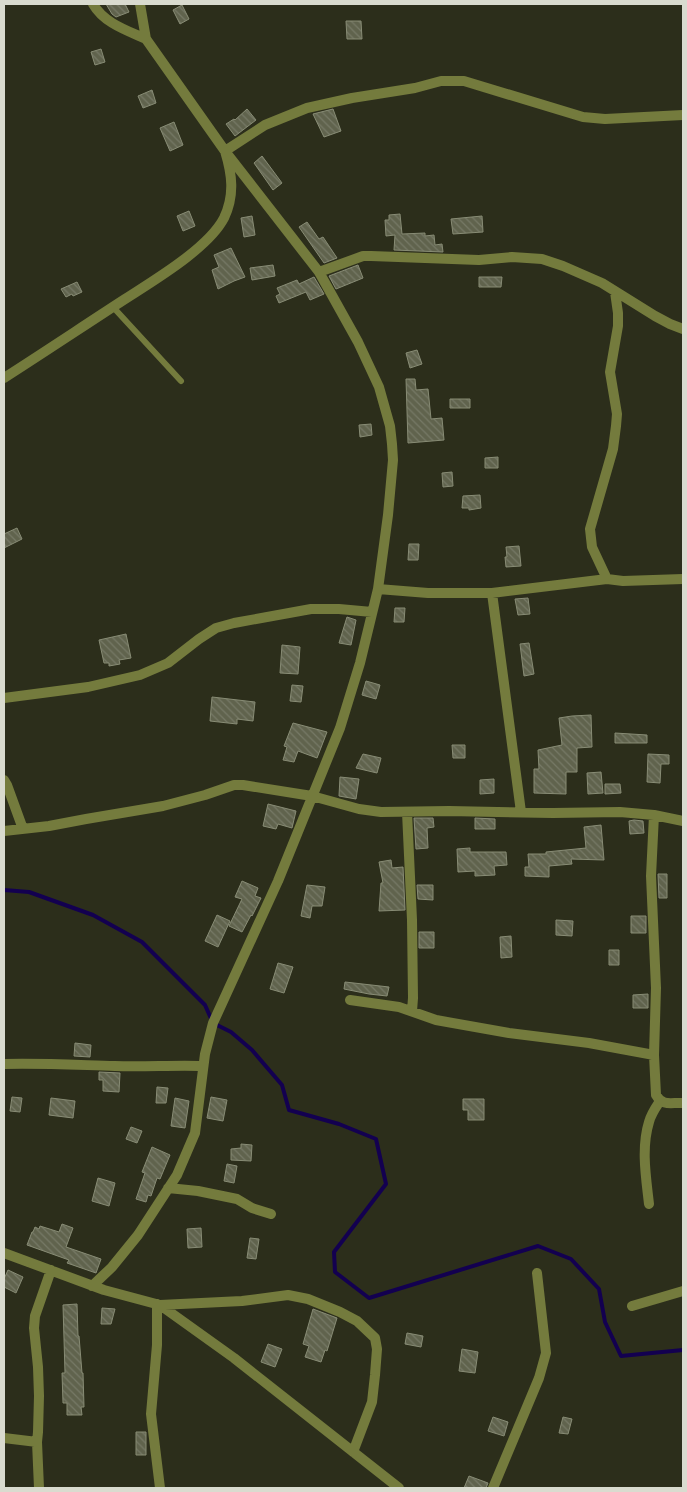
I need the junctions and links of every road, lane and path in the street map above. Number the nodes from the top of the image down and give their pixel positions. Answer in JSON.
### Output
{"nodes":[{"id":1,"x":93,"y":4,"type":"edge"},
{"id":2,"x":140,"y":4,"type":"edge"},
{"id":3,"x":146,"y":39,"type":"junction"},
{"id":4,"x":683,"y":115,"type":"edge"},
{"id":5,"x":225,"y":151,"type":"junction"},
{"id":6,"x":319,"y":272,"type":"junction"},
{"id":7,"x":615,"y":292,"type":"junction"},
{"id":8,"x":113,"y":307,"type":"junction"},
{"id":9,"x":683,"y":329,"type":"edge"},
{"id":10,"x":4,"y":378,"type":"edge"},
{"id":11,"x":181,"y":381,"type":"dead end"},
{"id":12,"x":607,"y":579,"type":"junction"},
{"id":13,"x":683,"y":579,"type":"edge"},
{"id":14,"x":378,"y":589,"type":"junction"},
{"id":15,"x":492,"y":593,"type":"junction"},
{"id":16,"x":372,"y":612,"type":"junction"},
{"id":17,"x":4,"y":698,"type":"edge"},
{"id":18,"x":4,"y":780,"type":"edge"},
{"id":19,"x":312,"y":796,"type":"junction"},
{"id":20,"x":407,"y":812,"type":"junction"},
{"id":21,"x":521,"y":812,"type":"junction"},
{"id":22,"x":654,"y":815,"type":"junction"},
{"id":23,"x":683,"y":821,"type":"edge"},
{"id":24,"x":23,"y":829,"type":"junction"},
{"id":25,"x":4,"y":832,"type":"edge"},
{"id":26,"x":350,"y":1000,"type":"dead end"},
{"id":27,"x":412,"y":1011,"type":"junction"},
{"id":28,"x":654,"y":1055,"type":"junction"},
{"id":29,"x":4,"y":1064,"type":"edge"},
{"id":30,"x":203,"y":1066,"type":"junction"},
{"id":31,"x":660,"y":1101,"type":"junction"},
{"id":32,"x":683,"y":1103,"type":"edge"},
{"id":33,"x":168,"y":1188,"type":"junction"},
{"id":34,"x":649,"y":1204,"type":"dead end"},
{"id":35,"x":271,"y":1214,"type":"dead end"},
{"id":36,"x":4,"y":1253,"type":"edge"},
{"id":37,"x":52,"y":1270,"type":"junction"},
{"id":38,"x":537,"y":1273,"type":"dead end"},
{"id":39,"x":92,"y":1286,"type":"junction"},
{"id":40,"x":683,"y":1291,"type":"edge"},
{"id":41,"x":159,"y":1304,"type":"junction"},
{"id":42,"x":632,"y":1306,"type":"dead end"},
{"id":43,"x":4,"y":1438,"type":"edge"},
{"id":44,"x":37,"y":1442,"type":"junction"},
{"id":45,"x":354,"y":1452,"type":"junction"},
{"id":46,"x":38,"y":1488,"type":"edge"},
{"id":47,"x":160,"y":1488,"type":"edge"},
{"id":48,"x":399,"y":1488,"type":"edge"},
{"id":49,"x":493,"y":1488,"type":"edge"}],
"edges":[{"from":1,"to":3,"type":"street"},
{"from":2,"to":3,"type":"street"},
{"from":3,"to":5,"type":"street"},
{"from":4,"to":5,"type":"street"},
{"from":5,"to":6,"type":"street"},
{"from":5,"to":8,"type":"street"},
{"from":6,"to":7,"type":"street"},
{"from":6,"to":14,"type":"street"},
{"from":7,"to":9,"type":"street"},
{"from":7,"to":12,"type":"street"},
{"from":8,"to":10,"type":"street"},
{"from":8,"to":11,"type":"lane"},
{"from":12,"to":13,"type":"street"},
{"from":12,"to":15,"type":"street"},
{"from":14,"to":15,"type":"street"},
{"from":14,"to":16,"type":"street"},
{"from":15,"to":21,"type":"street"},
{"from":16,"to":17,"type":"street"},
{"from":16,"to":19,"type":"street"},
{"from":18,"to":24,"type":"street"},
{"from":19,"to":20,"type":"street"},
{"from":19,"to":24,"type":"street"},
{"from":19,"to":30,"type":"street"},
{"from":20,"to":21,"type":"street"},
{"from":20,"to":27,"type":"street"},
{"from":21,"to":22,"type":"street"},
{"from":22,"to":23,"type":"street"},
{"from":22,"to":28,"type":"street"},
{"from":24,"to":25,"type":"street"},
{"from":26,"to":27,"type":"street"},
{"from":27,"to":28,"type":"street"},
{"from":28,"to":31,"type":"street"},
{"from":29,"to":30,"type":"street"},
{"from":30,"to":33,"type":"street"},
{"from":31,"to":32,"type":"street"},
{"from":31,"to":34,"type":"street"},
{"from":33,"to":35,"type":"street"},
{"from":33,"to":39,"type":"street"},
{"from":36,"to":37,"type":"street"},
{"from":37,"to":39,"type":"street"},
{"from":37,"to":44,"type":"street"},
{"from":38,"to":49,"type":"street"},
{"from":39,"to":41,"type":"street"},
{"from":40,"to":42,"type":"street"},
{"from":41,"to":45,"type":"street"},
{"from":41,"to":45,"type":"street"},
{"from":41,"to":47,"type":"street"},
{"from":43,"to":44,"type":"street"},
{"from":44,"to":46,"type":"street"},
{"from":45,"to":48,"type":"street"}]}
